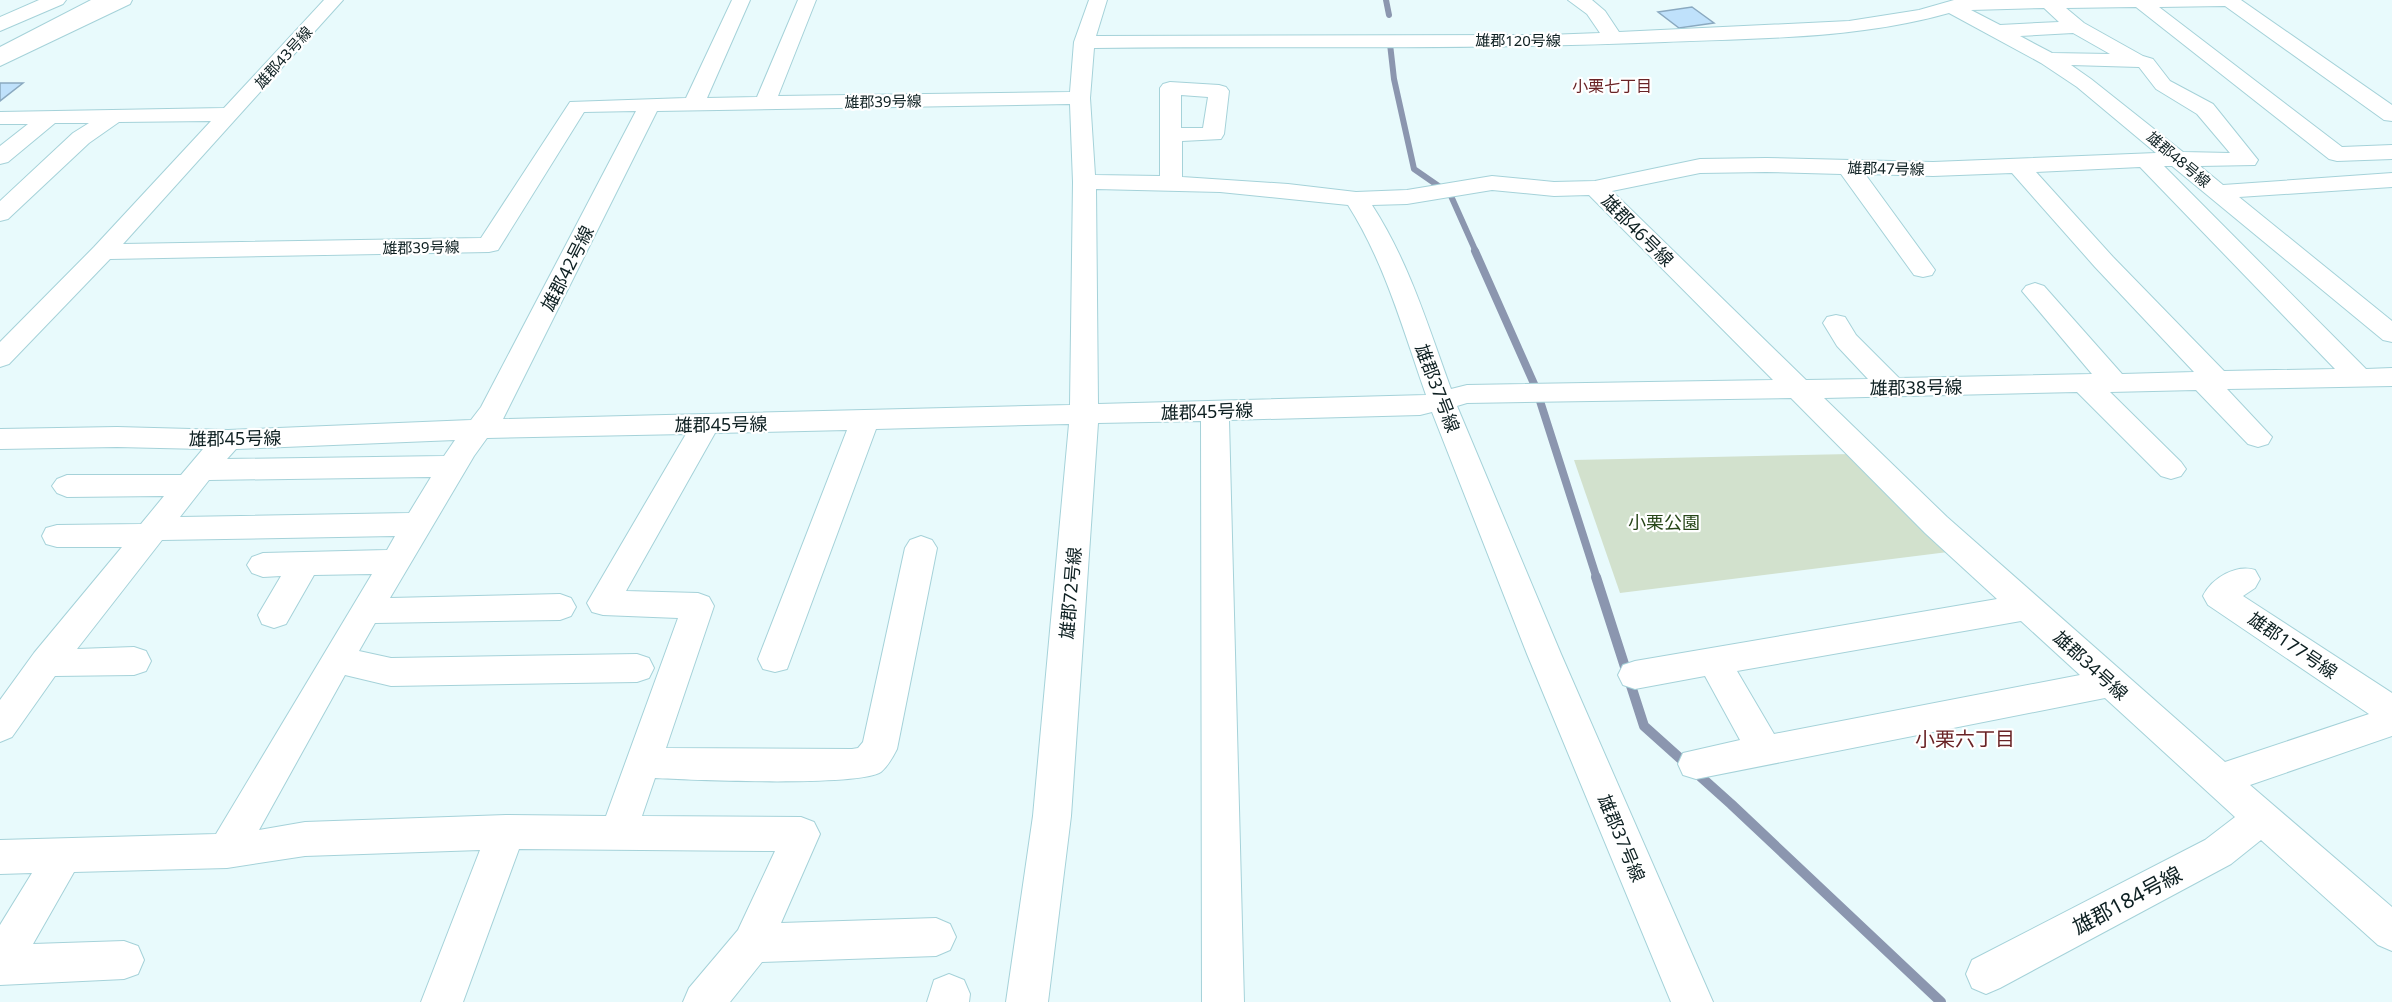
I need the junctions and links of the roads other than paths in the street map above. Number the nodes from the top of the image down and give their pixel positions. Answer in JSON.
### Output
{"nodes":[{"id":1,"x":43,"y":0,"type":"edge"},
{"id":2,"x":56,"y":0,"type":"edge"},
{"id":3,"x":69,"y":0,"type":"edge"},
{"id":4,"x":94,"y":0,"type":"edge"},
{"id":5,"x":107,"y":0,"type":"edge"},
{"id":6,"x":123,"y":0,"type":"edge"},
{"id":7,"x":334,"y":0,"type":"edge"},
{"id":8,"x":741,"y":0,"type":"edge"},
{"id":9,"x":807,"y":0,"type":"edge"},
{"id":10,"x":1098,"y":0,"type":"edge"},
{"id":11,"x":1576,"y":0,"type":"edge"},
{"id":12,"x":2230,"y":0,"type":"edge"},
{"id":13,"x":2048,"y":2,"type":"edge"},
{"id":14,"x":2140,"y":2,"type":"junction"},
{"id":15,"x":1950,"y":6,"type":"junction"},
{"id":16,"x":0,"y":20,"type":"edge"},
{"id":17,"x":0,"y":25,"type":"edge"},
{"id":18,"x":2077,"y":27,"type":"junction"},
{"id":19,"x":1996,"y":31,"type":"junction"},
{"id":20,"x":0,"y":33,"type":"edge"},
{"id":21,"x":1612,"y":38,"type":"junction"},
{"id":22,"x":1084,"y":42,"type":"junction"},
{"id":23,"x":0,"y":48,"type":"edge"},
{"id":24,"x":0,"y":58,"type":"edge"},
{"id":25,"x":2048,"y":59,"type":"junction"},
{"id":26,"x":2136,"y":60,"type":"junction"},
{"id":27,"x":1080,"y":98,"type":"junction"},
{"id":28,"x":765,"y":103,"type":"junction"},
{"id":29,"x":650,"y":104,"type":"junction"},
{"id":30,"x":693,"y":104,"type":"junction"},
{"id":31,"x":231,"y":114,"type":"junction"},
{"id":32,"x":114,"y":116,"type":"junction"},
{"id":33,"x":2392,"y":116,"type":"edge"},
{"id":34,"x":50,"y":117,"type":"junction"},
{"id":35,"x":0,"y":118,"type":"edge"},
{"id":36,"x":1170,"y":135,"type":"dead end"},
{"id":37,"x":2392,"y":152,"type":"edge"},
{"id":38,"x":0,"y":157,"type":"edge"},
{"id":39,"x":2179,"y":159,"type":"junction"},
{"id":40,"x":2145,"y":160,"type":"junction"},
{"id":41,"x":2018,"y":165,"type":"junction"},
{"id":42,"x":1848,"y":167,"type":"junction"},
{"id":43,"x":2392,"y":180,"type":"edge"},
{"id":44,"x":1084,"y":182,"type":"junction"},
{"id":45,"x":1171,"y":182,"type":"junction"},
{"id":46,"x":1595,"y":188,"type":"junction"},
{"id":47,"x":2218,"y":192,"type":"junction"},
{"id":48,"x":1356,"y":199,"type":"junction"},
{"id":49,"x":2,"y":222,"type":"edge"},
{"id":50,"x":103,"y":252,"type":"junction"},
{"id":51,"x":1923,"y":270,"type":"dead end"},
{"id":52,"x":2035,"y":291,"type":"dead end"},
{"id":53,"x":1836,"y":323,"type":"dead end"},
{"id":54,"x":2392,"y":334,"type":"edge"},
{"id":55,"x":0,"y":358,"type":"edge"},
{"id":56,"x":2392,"y":376,"type":"edge"},
{"id":57,"x":2358,"y":377,"type":"junction"},
{"id":58,"x":2210,"y":381,"type":"junction"},
{"id":59,"x":2084,"y":383,"type":"junction"},
{"id":60,"x":2115,"y":383,"type":"junction"},
{"id":61,"x":1892,"y":387,"type":"junction"},
{"id":62,"x":1800,"y":390,"type":"junction"},
{"id":63,"x":1441,"y":400,"type":"junction"},
{"id":64,"x":1215,"y":411,"type":"junction"},
{"id":65,"x":1084,"y":416,"type":"junction"},
{"id":66,"x":865,"y":420,"type":"junction"},
{"id":67,"x":706,"y":424,"type":"junction"},
{"id":68,"x":479,"y":429,"type":"junction"},
{"id":69,"x":2258,"y":437,"type":"dead end"},
{"id":70,"x":0,"y":439,"type":"edge"},
{"id":71,"x":228,"y":440,"type":"junction"},
{"id":72,"x":453,"y":466,"type":"junction"},
{"id":73,"x":2171,"y":470,"type":"dead end"},
{"id":74,"x":195,"y":478,"type":"junction"},
{"id":75,"x":67,"y":486,"type":"dead end"},
{"id":76,"x":418,"y":524,"type":"junction"},
{"id":77,"x":151,"y":532,"type":"junction"},
{"id":78,"x":57,"y":536,"type":"dead end"},
{"id":79,"x":921,"y":548,"type":"dead end"},
{"id":80,"x":396,"y":561,"type":"junction"},
{"id":81,"x":305,"y":564,"type":"junction"},
{"id":82,"x":263,"y":565,"type":"dead end"},
{"id":83,"x":2244,"y":579,"type":"dead end"},
{"id":84,"x":2026,"y":606,"type":"junction"},
{"id":85,"x":560,"y":607,"type":"dead end"},
{"id":86,"x":366,"y":611,"type":"junction"},
{"id":87,"x":274,"y":615,"type":"dead end"},
{"id":88,"x":337,"y":659,"type":"junction"},
{"id":89,"x":775,"y":659,"type":"dead end"},
{"id":90,"x":134,"y":661,"type":"dead end"},
{"id":91,"x":1714,"y":661,"type":"junction"},
{"id":92,"x":46,"y":663,"type":"junction"},
{"id":93,"x":637,"y":668,"type":"dead end"},
{"id":94,"x":1635,"y":675,"type":"dead end"},
{"id":95,"x":2111,"y":683,"type":"junction"},
{"id":96,"x":2392,"y":711,"type":"edge"},
{"id":97,"x":2392,"y":721,"type":"edge"},
{"id":98,"x":0,"y":727,"type":"edge"},
{"id":99,"x":1765,"y":751,"type":"junction"},
{"id":100,"x":644,"y":762,"type":"junction"},
{"id":101,"x":1696,"y":764,"type":"dead end"},
{"id":102,"x":2219,"y":780,"type":"junction"},
{"id":103,"x":2262,"y":817,"type":"junction"},
{"id":104,"x":506,"y":832,"type":"junction"},
{"id":105,"x":618,"y":833,"type":"junction"},
{"id":106,"x":227,"y":851,"type":"junction"},
{"id":107,"x":64,"y":855,"type":"junction"},
{"id":108,"x":0,"y":857,"type":"edge"},
{"id":109,"x":2392,"y":932,"type":"edge"},
{"id":110,"x":936,"y":937,"type":"dead end"},
{"id":111,"x":752,"y":943,"type":"junction"},
{"id":112,"x":124,"y":960,"type":"dead end"},
{"id":113,"x":0,"y":964,"type":"edge"},
{"id":114,"x":1986,"y":974,"type":"dead end"},
{"id":115,"x":442,"y":1002,"type":"edge"},
{"id":116,"x":704,"y":1002,"type":"edge"},
{"id":117,"x":1027,"y":1002,"type":"edge"},
{"id":118,"x":1223,"y":1002,"type":"edge"},
{"id":119,"x":1692,"y":1002,"type":"edge"}],
"edges":[{"from":1,"to":16,"type":"street"},
{"from":2,"to":17,"type":"street"},
{"from":3,"to":20,"type":"street"},
{"from":4,"to":23,"type":"street"},
{"from":5,"to":24,"type":"street"},
{"from":6,"to":24,"type":"street"},
{"from":7,"to":31,"type":"street","name":"雄郡43号線"},
{"from":8,"to":30,"type":"street"},
{"from":9,"to":28,"type":"street"},
{"from":10,"to":22,"type":"street"},
{"from":11,"to":21,"type":"street"},
{"from":12,"to":14,"type":"street","name":"雄郡120号線"},
{"from":12,"to":33,"type":"street"},
{"from":13,"to":14,"type":"street","name":"雄郡120号線"},
{"from":13,"to":15,"type":"street","name":"雄郡120号線"},
{"from":13,"to":18,"type":"street"},
{"from":14,"to":37,"type":"street"},
{"from":15,"to":19,"type":"street","name":"雄郡48号線"},
{"from":15,"to":21,"type":"street","name":"雄郡120号線"},
{"from":18,"to":19,"type":"street"},
{"from":18,"to":26,"type":"street"},
{"from":19,"to":25,"type":"street","name":"雄郡48号線"},
{"from":21,"to":22,"type":"street","name":"雄郡120号線"},
{"from":22,"to":27,"type":"street"},
{"from":25,"to":26,"type":"street"},
{"from":25,"to":39,"type":"street","name":"雄郡48号線"},
{"from":26,"to":39,"type":"street","name":"雄郡47号線"},
{"from":27,"to":28,"type":"street","name":"雄郡39号線"},
{"from":27,"to":44,"type":"street"},
{"from":28,"to":30,"type":"street","name":"雄郡39号線"},
{"from":29,"to":30,"type":"street","name":"雄郡39号線"},
{"from":29,"to":50,"type":"street","name":"雄郡39号線"},
{"from":29,"to":68,"type":"street","name":"雄郡42号線"},
{"from":31,"to":32,"type":"street"},
{"from":31,"to":50,"type":"street"},
{"from":32,"to":34,"type":"street"},
{"from":32,"to":49,"type":"street"},
{"from":34,"to":35,"type":"street"},
{"from":34,"to":38,"type":"street"},
{"from":36,"to":45,"type":"street"},
{"from":39,"to":40,"type":"street","name":"雄郡47号線"},
{"from":39,"to":47,"type":"street","name":"雄郡48号線"},
{"from":40,"to":41,"type":"street","name":"雄郡47号線"},
{"from":40,"to":57,"type":"street"},
{"from":41,"to":42,"type":"street","name":"雄郡47号線"},
{"from":41,"to":58,"type":"street"},
{"from":42,"to":46,"type":"street","name":"雄郡47号線"},
{"from":42,"to":51,"type":"street"},
{"from":43,"to":47,"type":"street"},
{"from":44,"to":45,"type":"street"},
{"from":44,"to":65,"type":"street","name":"雄郡72号線"},
{"from":45,"to":48,"type":"street"},
{"from":46,"to":48,"type":"street","name":"雄郡46号線"},
{"from":46,"to":62,"type":"street","name":"雄郡46号線"},
{"from":47,"to":54,"type":"street","name":"雄郡48号線"},
{"from":48,"to":63,"type":"street","name":"雄郡37号線"},
{"from":50,"to":55,"type":"street"},
{"from":52,"to":60,"type":"street"},
{"from":53,"to":61,"type":"street"},
{"from":56,"to":57,"type":"street","name":"雄郡38号線"},
{"from":57,"to":58,"type":"street","name":"雄郡38号線"},
{"from":58,"to":60,"type":"street","name":"雄郡38号線"},
{"from":58,"to":69,"type":"street"},
{"from":59,"to":60,"type":"street","name":"雄郡38号線"},
{"from":59,"to":61,"type":"street","name":"雄郡38号線"},
{"from":59,"to":73,"type":"street"},
{"from":61,"to":62,"type":"street","name":"雄郡38号線"},
{"from":62,"to":63,"type":"street","name":"雄郡38号線"},
{"from":62,"to":84,"type":"street","name":"雄郡34号線"},
{"from":63,"to":64,"type":"street","name":"雄郡45号線"},
{"from":63,"to":119,"type":"street","name":"雄郡37号線"},
{"from":64,"to":65,"type":"street","name":"雄郡45号線"},
{"from":64,"to":118,"type":"street"},
{"from":65,"to":66,"type":"street","name":"雄郡45号線"},
{"from":65,"to":117,"type":"street","name":"雄郡72号線"},
{"from":66,"to":67,"type":"street","name":"雄郡45号線"},
{"from":66,"to":89,"type":"street"},
{"from":67,"to":68,"type":"street","name":"雄郡45号線"},
{"from":67,"to":100,"type":"street"},
{"from":68,"to":71,"type":"street","name":"雄郡45号線"},
{"from":68,"to":72,"type":"street","name":"雄郡42号線"},
{"from":70,"to":71,"type":"street","name":"雄郡45号線"},
{"from":71,"to":74,"type":"street"},
{"from":72,"to":74,"type":"street"},
{"from":72,"to":76,"type":"street","name":"雄郡42号線"},
{"from":74,"to":75,"type":"street"},
{"from":74,"to":77,"type":"street"},
{"from":76,"to":77,"type":"street"},
{"from":76,"to":80,"type":"street","name":"雄郡42号線"},
{"from":77,"to":78,"type":"street"},
{"from":77,"to":92,"type":"street"},
{"from":79,"to":100,"type":"street"},
{"from":80,"to":81,"type":"street"},
{"from":80,"to":86,"type":"street","name":"雄郡42号線"},
{"from":81,"to":82,"type":"street"},
{"from":81,"to":87,"type":"street"},
{"from":83,"to":96,"type":"street","name":"雄郡177号線"},
{"from":84,"to":91,"type":"street"},
{"from":84,"to":95,"type":"street","name":"雄郡34号線"},
{"from":85,"to":86,"type":"street"},
{"from":86,"to":88,"type":"street","name":"雄郡42号線"},
{"from":88,"to":93,"type":"street"},
{"from":88,"to":106,"type":"street","name":"雄郡42号線"},
{"from":90,"to":92,"type":"street"},
{"from":91,"to":94,"type":"street"},
{"from":91,"to":99,"type":"street"},
{"from":92,"to":98,"type":"street"},
{"from":95,"to":99,"type":"street"},
{"from":95,"to":102,"type":"street","name":"雄郡34号線"},
{"from":97,"to":102,"type":"street"},
{"from":99,"to":101,"type":"street"},
{"from":100,"to":105,"type":"street"},
{"from":102,"to":103,"type":"street","name":"雄郡34号線"},
{"from":103,"to":109,"type":"street","name":"雄郡34号線"},
{"from":103,"to":114,"type":"street","name":"雄郡184号線"},
{"from":104,"to":105,"type":"street"},
{"from":104,"to":106,"type":"street"},
{"from":104,"to":115,"type":"street"},
{"from":105,"to":111,"type":"street"},
{"from":106,"to":107,"type":"street"},
{"from":107,"to":108,"type":"street"},
{"from":107,"to":113,"type":"street"},
{"from":110,"to":111,"type":"street"},
{"from":111,"to":116,"type":"street"},
{"from":112,"to":113,"type":"street"}]}
